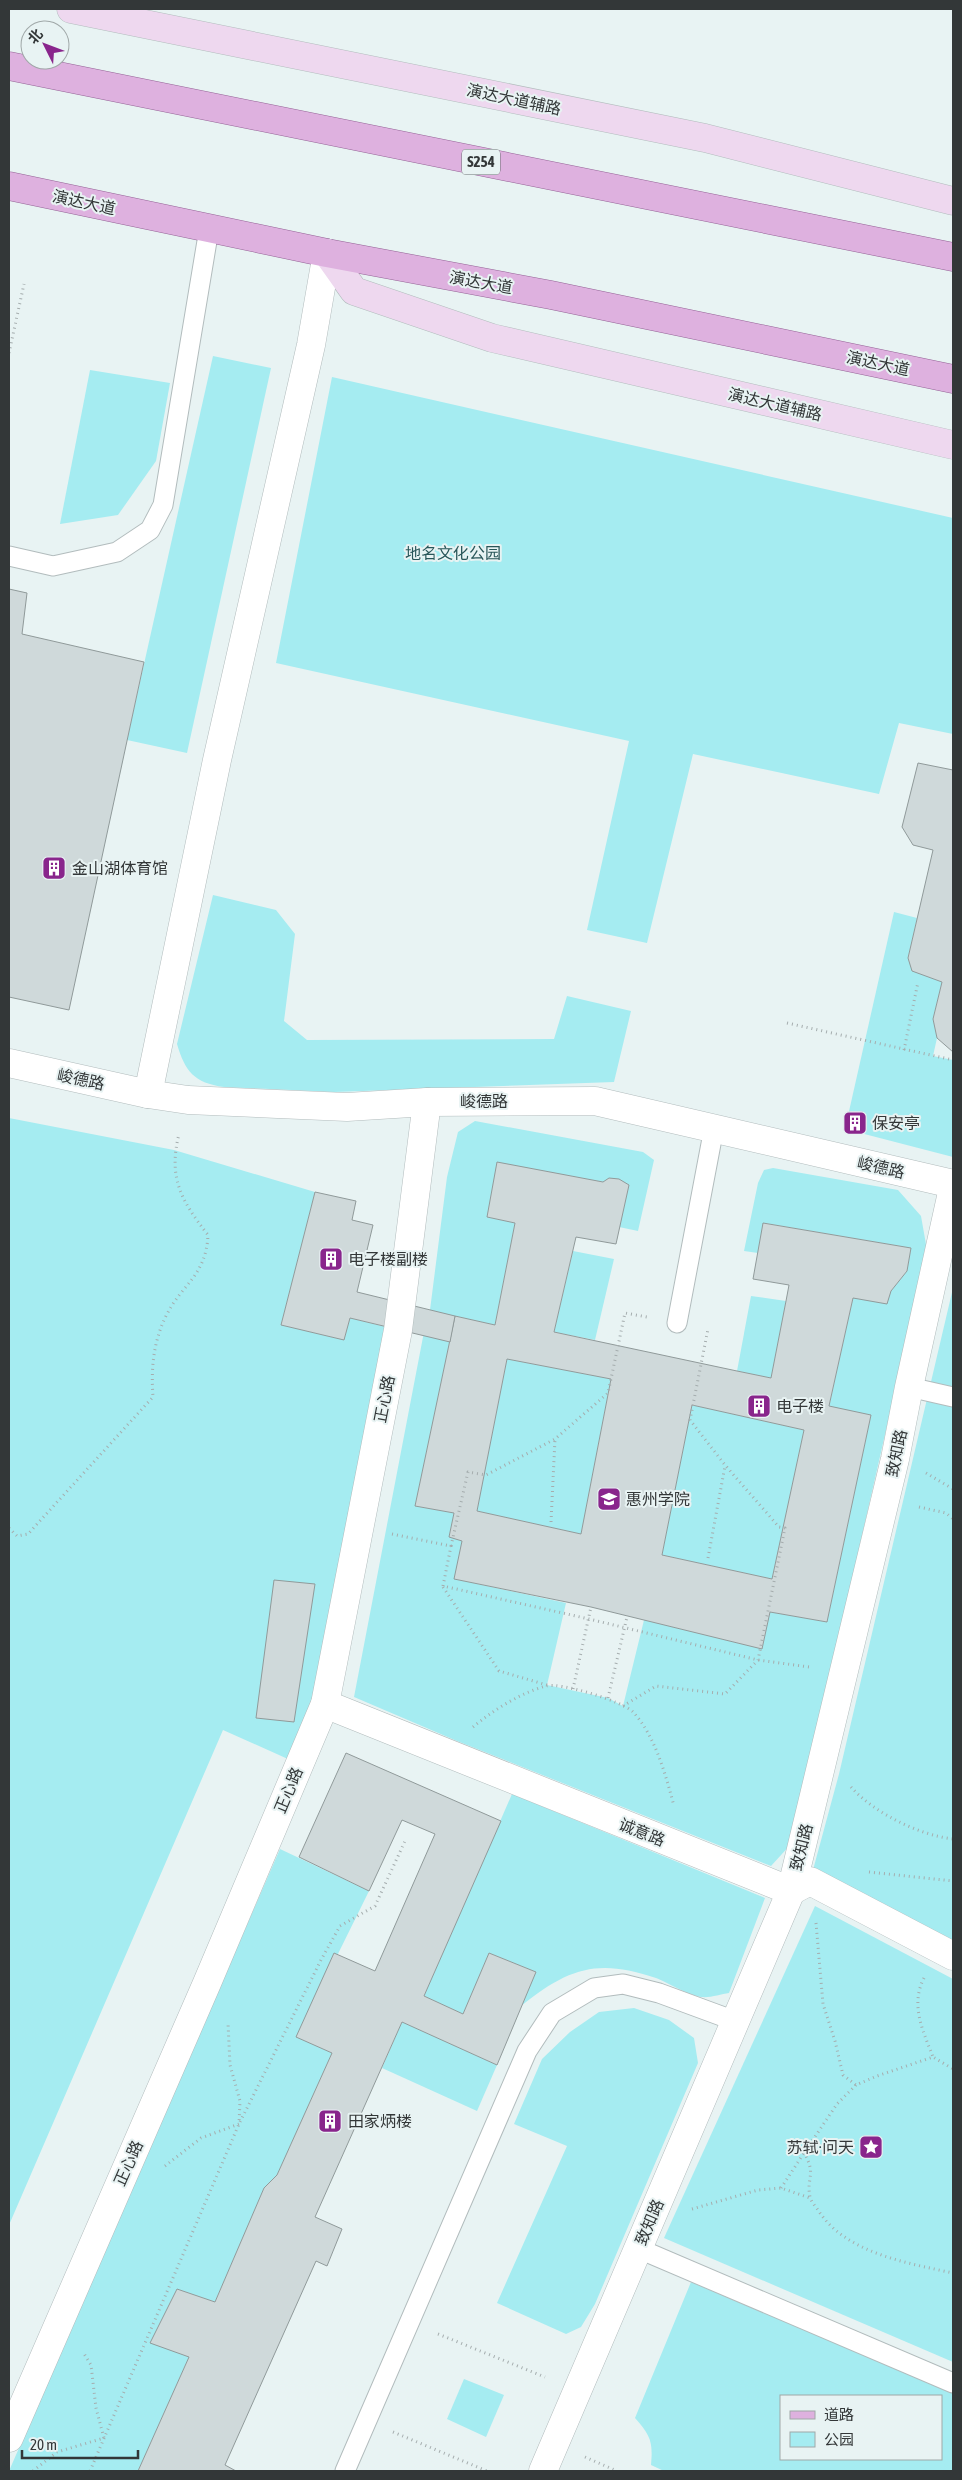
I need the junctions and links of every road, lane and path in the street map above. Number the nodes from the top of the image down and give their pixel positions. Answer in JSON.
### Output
{"nodes":[{"id":1,"x":71,"y":9,"type":"edge"},
{"id":2,"x":9,"y":66,"type":"edge"},
{"id":3,"x":9,"y":186,"type":"edge"},
{"id":4,"x":953,"y":201,"type":"edge"},
{"id":5,"x":209,"y":229,"type":"junction"},
{"id":6,"x":327,"y":253,"type":"junction"},
{"id":7,"x":953,"y":257,"type":"edge"},
{"id":8,"x":24,"y":284,"type":"dead end"},
{"id":9,"x":9,"y":353,"type":"edge"},
{"id":10,"x":953,"y":379,"type":"edge"},
{"id":11,"x":953,"y":445,"type":"edge"},
{"id":12,"x":9,"y":556,"type":"edge"},
{"id":13,"x":918,"y":982,"type":"dead end"},
{"id":14,"x":787,"y":1024,"type":"dead end"},
{"id":15,"x":904,"y":1050,"type":"junction"},
{"id":16,"x":953,"y":1060,"type":"edge"},
{"id":17,"x":9,"y":1063,"type":"edge"},
{"id":18,"x":148,"y":1094,"type":"junction"},
{"id":19,"x":188,"y":1100,"type":"junction"},
{"id":20,"x":426,"y":1102,"type":"junction"},
{"id":21,"x":714,"y":1128,"type":"junction"},
{"id":22,"x":953,"y":1184,"type":"edge"},
{"id":23,"x":953,"y":1188,"type":"edge"},
{"id":24,"x":677,"y":1323,"type":"junction"},
{"id":25,"x":909,"y":1387,"type":"junction"},
{"id":26,"x":953,"y":1396,"type":"edge"},
{"id":27,"x":555,"y":1439,"type":"junction"},
{"id":28,"x":725,"y":1465,"type":"junction"},
{"id":29,"x":914,"y":1500,"type":"dead end"},
{"id":30,"x":953,"y":1519,"type":"edge"},
{"id":31,"x":552,"y":1522,"type":"dead end"},
{"id":32,"x":9,"y":1528,"type":"edge"},
{"id":33,"x":359,"y":1528,"type":"junction"},
{"id":34,"x":451,"y":1546,"type":"junction"},
{"id":35,"x":708,"y":1558,"type":"dead end"},
{"id":36,"x":443,"y":1586,"type":"junction"},
{"id":37,"x":591,"y":1607,"type":"dead end"},
{"id":38,"x":628,"y":1617,"type":"dead end"},
{"id":39,"x":589,"y":1619,"type":"junction"},
{"id":40,"x":625,"y":1628,"type":"junction"},
{"id":41,"x":758,"y":1660,"type":"junction"},
{"id":42,"x":843,"y":1674,"type":"junction"},
{"id":43,"x":547,"y":1685,"type":"junction"},
{"id":44,"x":573,"y":1689,"type":"junction"},
{"id":45,"x":608,"y":1698,"type":"junction"},
{"id":46,"x":325,"y":1704,"type":"junction"},
{"id":47,"x":623,"y":1706,"type":"junction"},
{"id":48,"x":444,"y":1752,"type":"junction"},
{"id":49,"x":844,"y":1780,"type":"dead end"},
{"id":50,"x":953,"y":1839,"type":"edge"},
{"id":51,"x":405,"y":1841,"type":"dead end"},
{"id":52,"x":673,"y":1844,"type":"junction"},
{"id":53,"x":867,"y":1872,"type":"dead end"},
{"id":54,"x":953,"y":1881,"type":"edge"},
{"id":55,"x":790,"y":1890,"type":"junction"},
{"id":56,"x":947,"y":1952,"type":"edge"},
{"id":57,"x":207,"y":1982,"type":"junction"},
{"id":58,"x":735,"y":2020,"type":"junction"},
{"id":59,"x":933,"y":2058,"type":"junction"},
{"id":60,"x":953,"y":2069,"type":"edge"},
{"id":61,"x":856,"y":2086,"type":"junction"},
{"id":62,"x":239,"y":2124,"type":"junction"},
{"id":63,"x":804,"y":2153,"type":"junction"},
{"id":64,"x":118,"y":2185,"type":"junction"},
{"id":65,"x":780,"y":2188,"type":"junction"},
{"id":66,"x":810,"y":2198,"type":"junction"},
{"id":67,"x":655,"y":2208,"type":"junction"},
{"id":68,"x":638,"y":2248,"type":"junction"},
{"id":69,"x":953,"y":2273,"type":"edge"},
{"id":70,"x":61,"y":2318,"type":"junction"},
{"id":71,"x":410,"y":2322,"type":"junction"},
{"id":72,"x":520,"y":2367,"type":"dead end"},
{"id":73,"x":953,"y":2383,"type":"edge"},
{"id":74,"x":367,"y":2422,"type":"junction"},
{"id":75,"x":9,"y":2438,"type":"edge"},
{"id":76,"x":104,"y":2438,"type":"junction"},
{"id":77,"x":33,"y":2471,"type":"edge"},
{"id":78,"x":90,"y":2471,"type":"edge"},
{"id":79,"x":345,"y":2471,"type":"edge"},
{"id":80,"x":487,"y":2471,"type":"edge"},
{"id":81,"x":543,"y":2471,"type":"edge"}],
"edges":[{"from":1,"to":4,"type":"main road","name":"演达大道辅路"},
{"from":2,"to":7,"type":"main road","number":"S254"},
{"from":3,"to":5,"type":"main road","name":"演达大道"},
{"from":5,"to":6,"type":"main road","name":"演达大道"},
{"from":5,"to":12,"type":"lane"},
{"from":6,"to":10,"type":"main road","name":"演达大道"},
{"from":6,"to":11,"type":"main road","name":"演达大道辅路"},
{"from":6,"to":18,"type":"street"},
{"from":8,"to":9,"type":"path"},
{"from":13,"to":15,"type":"path"},
{"from":14,"to":15,"type":"path"},
{"from":15,"to":16,"type":"path"},
{"from":17,"to":18,"type":"street","name":"峻德路"},
{"from":18,"to":19,"type":"street","name":"峻德路"},
{"from":19,"to":20,"type":"street","name":"峻德路"},
{"from":19,"to":32,"type":"path"},
{"from":20,"to":21,"type":"street","name":"峻德路"},
{"from":20,"to":33,"type":"street","name":"正心路"},
{"from":21,"to":22,"type":"street","name":"峻德路"},
{"from":21,"to":24,"type":"lane"},
{"from":23,"to":25,"type":"street","name":"致知路"},
{"from":24,"to":27,"type":"path"},
{"from":24,"to":28,"type":"path"},
{"from":25,"to":26,"type":"lane"},
{"from":25,"to":42,"type":"street","name":"致知路"},
{"from":27,"to":31,"type":"path"},
{"from":27,"to":34,"type":"path"},
{"from":28,"to":35,"type":"path"},
{"from":28,"to":41,"type":"path"},
{"from":29,"to":30,"type":"path"},
{"from":33,"to":34,"type":"path"},
{"from":33,"to":46,"type":"street","name":"正心路"},
{"from":34,"to":36,"type":"path"},
{"from":36,"to":39,"type":"path"},
{"from":36,"to":43,"type":"path"},
{"from":37,"to":39,"type":"path"},
{"from":38,"to":40,"type":"path"},
{"from":39,"to":40,"type":"path"},
{"from":39,"to":44,"type":"path"},
{"from":40,"to":41,"type":"path"},
{"from":40,"to":45,"type":"path"},
{"from":41,"to":42,"type":"path"},
{"from":41,"to":47,"type":"path"},
{"from":42,"to":55,"type":"street","name":"致知路"},
{"from":43,"to":44,"type":"path"},
{"from":43,"to":48,"type":"path"},
{"from":44,"to":45,"type":"path"},
{"from":45,"to":47,"type":"path"},
{"from":46,"to":48,"type":"street","name":"诚意路"},
{"from":46,"to":57,"type":"street","name":"正心路"},
{"from":47,"to":52,"type":"path"},
{"from":48,"to":52,"type":"street","name":"诚意路"},
{"from":49,"to":50,"type":"path"},
{"from":51,"to":62,"type":"path"},
{"from":52,"to":55,"type":"street","name":"诚意路"},
{"from":53,"to":54,"type":"path"},
{"from":55,"to":56,"type":"street"},
{"from":55,"to":58,"type":"street","name":"致知路"},
{"from":55,"to":61,"type":"path"},
{"from":56,"to":59,"type":"path"},
{"from":57,"to":62,"type":"path"},
{"from":57,"to":64,"type":"street","name":"正心路"},
{"from":58,"to":67,"type":"street","name":"致知路"},
{"from":58,"to":71,"type":"lane"},
{"from":59,"to":60,"type":"path"},
{"from":59,"to":61,"type":"path"},
{"from":61,"to":63,"type":"path"},
{"from":62,"to":64,"type":"path"},
{"from":62,"to":76,"type":"path"},
{"from":63,"to":65,"type":"path"},
{"from":63,"to":66,"type":"path"},
{"from":64,"to":70,"type":"street","name":"正心路"},
{"from":65,"to":66,"type":"path"},
{"from":65,"to":67,"type":"path"},
{"from":66,"to":69,"type":"path"},
{"from":67,"to":68,"type":"street","name":"致知路"},
{"from":68,"to":73,"type":"lane"},
{"from":68,"to":81,"type":"street","name":"致知路"},
{"from":70,"to":75,"type":"street","name":"正心路"},
{"from":70,"to":76,"type":"path"},
{"from":71,"to":72,"type":"path"},
{"from":71,"to":74,"type":"lane"},
{"from":74,"to":79,"type":"lane"},
{"from":74,"to":80,"type":"path"},
{"from":76,"to":77,"type":"path"},
{"from":76,"to":78,"type":"path"}]}
